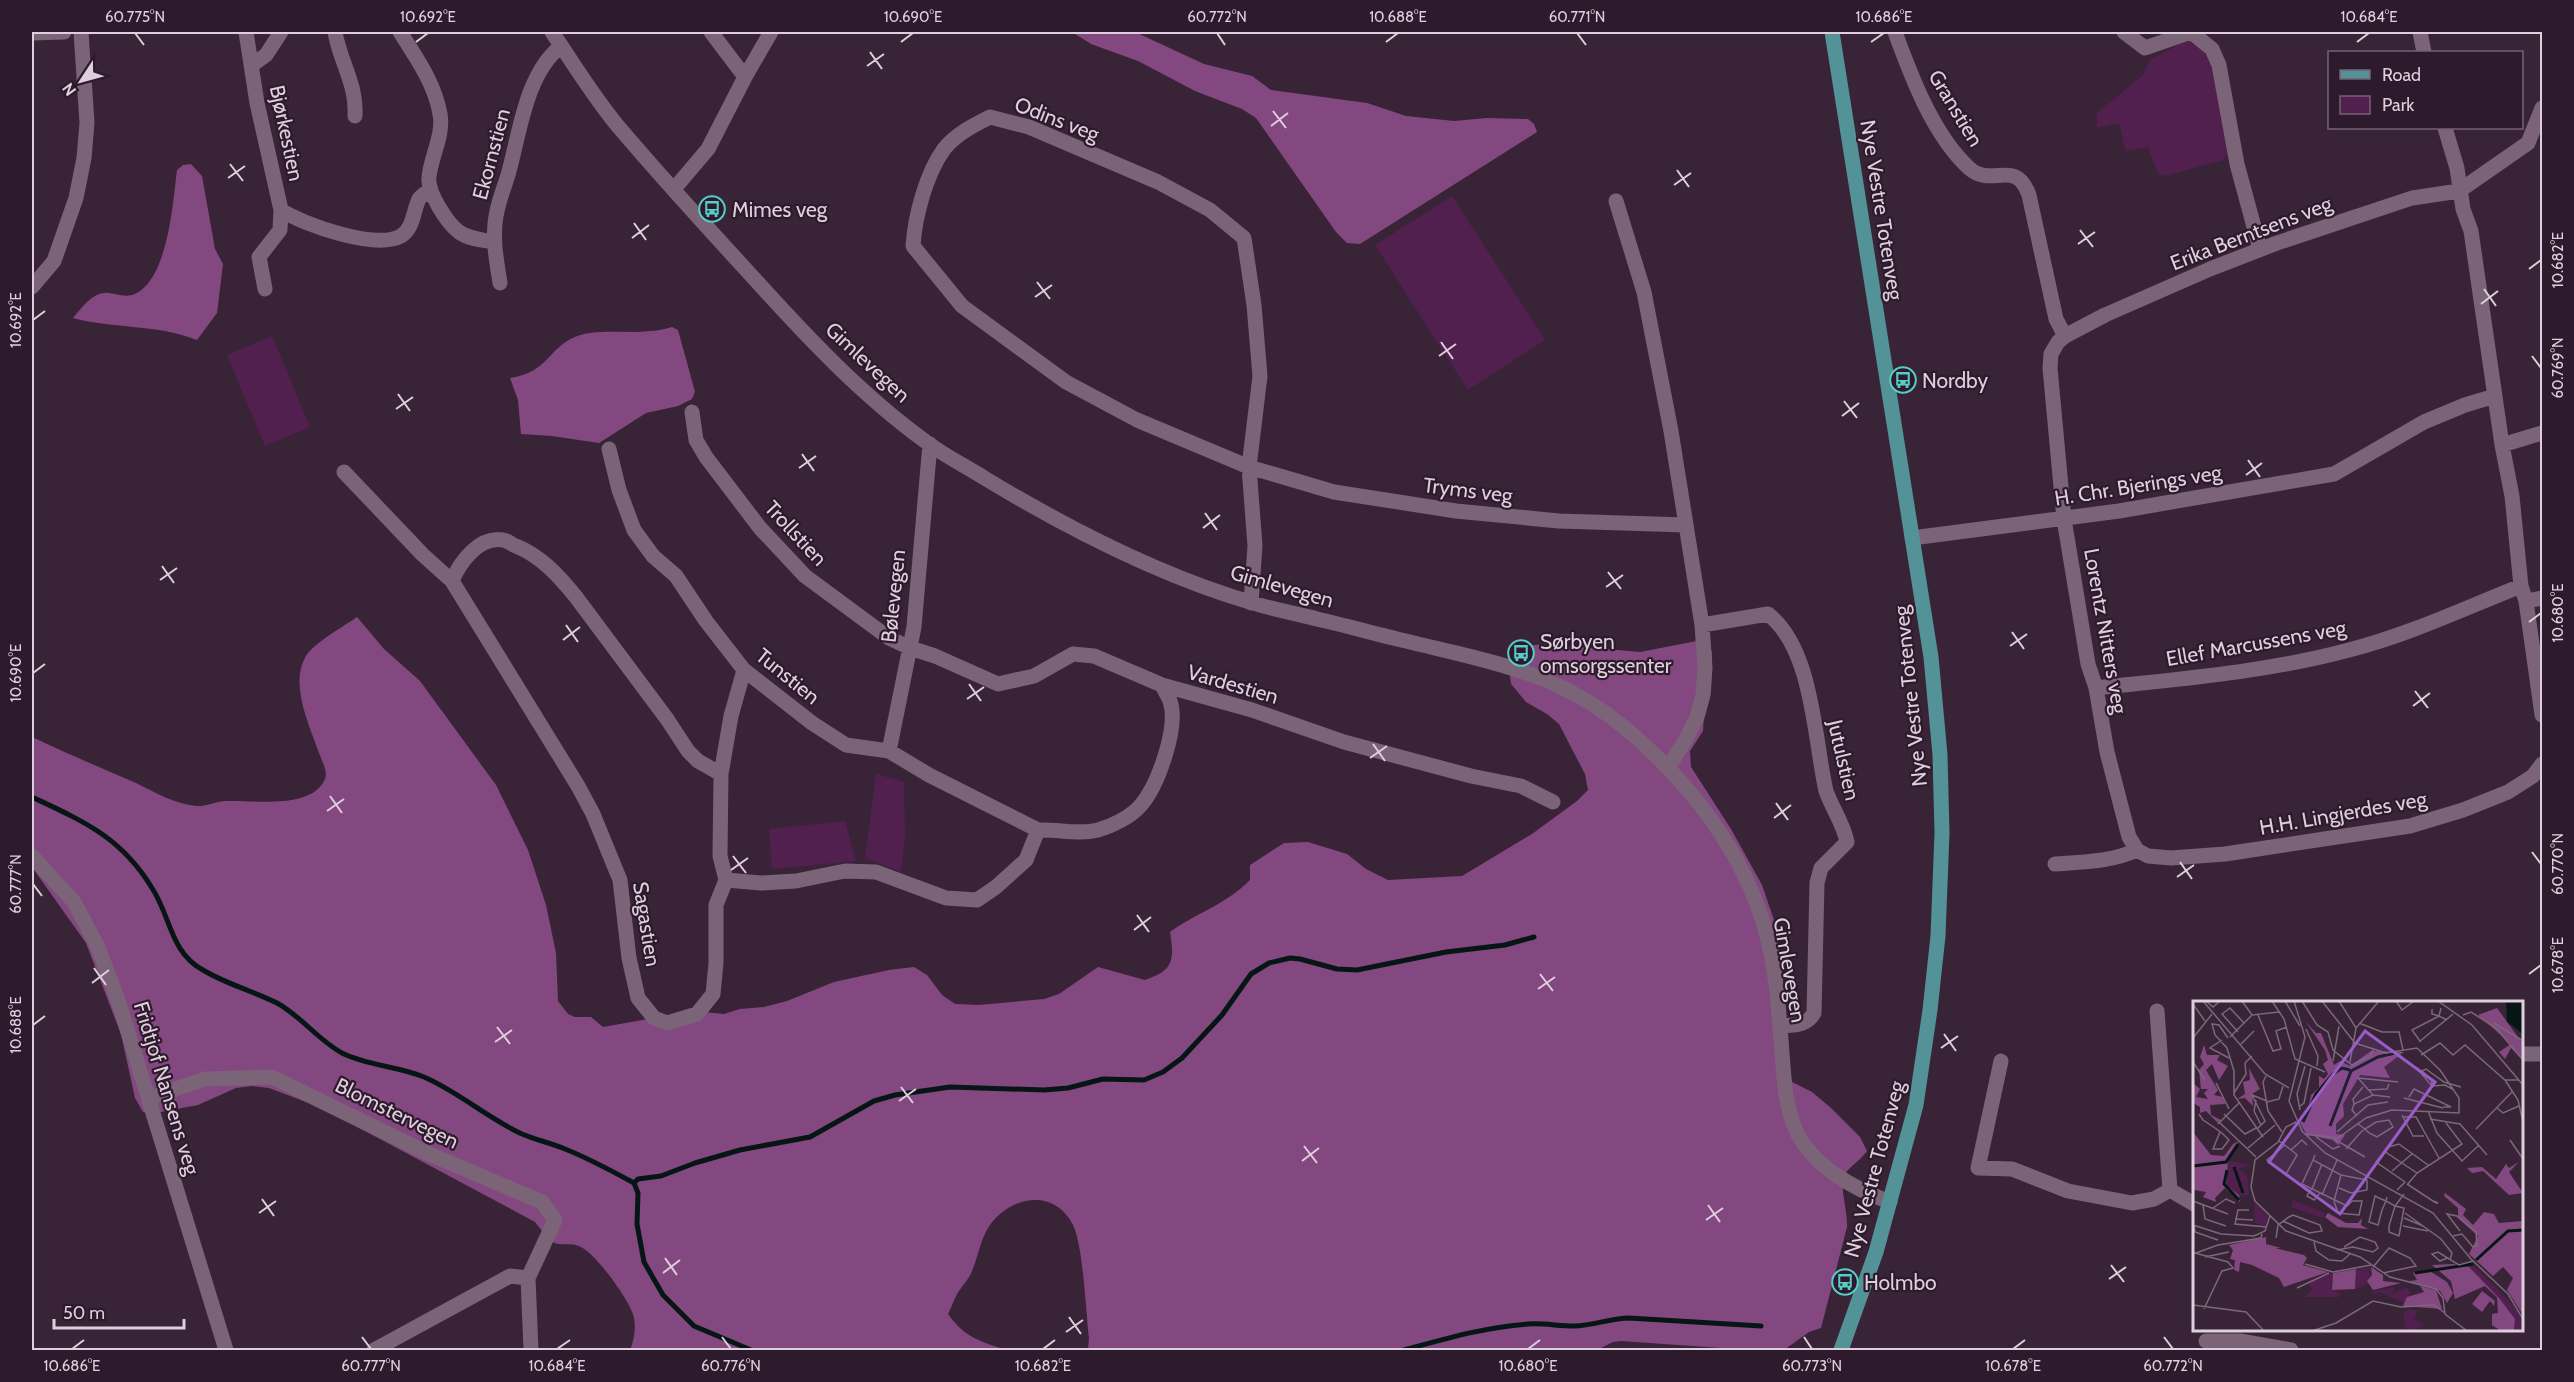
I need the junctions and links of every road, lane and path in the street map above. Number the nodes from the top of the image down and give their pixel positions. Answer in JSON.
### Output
{"nodes":[{"id":1,"x":64,"y":32,"type":"edge"},
{"id":2,"x":81,"y":32,"type":"edge"},
{"id":3,"x":246,"y":32,"type":"edge"},
{"id":4,"x":281,"y":32,"type":"edge"},
{"id":5,"x":335,"y":32,"type":"edge"},
{"id":6,"x":400,"y":32,"type":"edge"},
{"id":7,"x":552,"y":32,"type":"edge"},
{"id":8,"x":711,"y":32,"type":"edge"},
{"id":9,"x":771,"y":32,"type":"edge"},
{"id":10,"x":1832,"y":32,"type":"edge"},
{"id":11,"x":1895,"y":32,"type":"edge"},
{"id":12,"x":2124,"y":32,"type":"edge"},
{"id":13,"x":2420,"y":32,"type":"edge"},
{"id":14,"x":32,"y":33,"type":"edge"},
{"id":15,"x":561,"y":46,"type":"junction"},
{"id":16,"x":2424,"y":51,"type":"edge"},
{"id":17,"x":252,"y":65,"type":"junction"},
{"id":18,"x":745,"y":76,"type":"junction"},
{"id":19,"x":2542,"y":108,"type":"edge"},
{"id":20,"x":355,"y":116,"type":"dead end"},
{"id":21,"x":2445,"y":129,"type":"edge"},
{"id":22,"x":2542,"y":132,"type":"edge"},
{"id":23,"x":2528,"y":143,"type":"junction"},
{"id":24,"x":674,"y":189,"type":"junction"},
{"id":25,"x":429,"y":190,"type":"junction"},
{"id":26,"x":2459,"y":191,"type":"junction"},
{"id":27,"x":1616,"y":201,"type":"dead end"},
{"id":28,"x":281,"y":210,"type":"junction"},
{"id":29,"x":494,"y":242,"type":"junction"},
{"id":30,"x":2260,"y":249,"type":"junction"},
{"id":31,"x":500,"y":283,"type":"dead end"},
{"id":32,"x":32,"y":287,"type":"edge"},
{"id":33,"x":265,"y":289,"type":"dead end"},
{"id":34,"x":2066,"y":336,"type":"junction"},
{"id":35,"x":2495,"y":396,"type":"junction"},
{"id":36,"x":692,"y":412,"type":"dead end"},
{"id":37,"x":2542,"y":433,"type":"edge"},
{"id":38,"x":930,"y":444,"type":"junction"},
{"id":39,"x":2502,"y":445,"type":"junction"},
{"id":40,"x":609,"y":449,"type":"dead end"},
{"id":41,"x":1249,"y":467,"type":"junction"},
{"id":42,"x":344,"y":472,"type":"dead end"},
{"id":43,"x":2064,"y":519,"type":"junction"},
{"id":44,"x":1686,"y":525,"type":"junction"},
{"id":45,"x":1912,"y":538,"type":"junction"},
{"id":46,"x":452,"y":581,"type":"junction"},
{"id":47,"x":2524,"y":594,"type":"junction"},
{"id":48,"x":2542,"y":598,"type":"edge"},
{"id":49,"x":1251,"y":603,"type":"junction"},
{"id":50,"x":1702,"y":625,"type":"junction"},
{"id":51,"x":910,"y":648,"type":"junction"},
{"id":52,"x":744,"y":670,"type":"junction"},
{"id":53,"x":1162,"y":685,"type":"junction"},
{"id":54,"x":2096,"y":688,"type":"junction"},
{"id":55,"x":2542,"y":715,"type":"edge"},
{"id":56,"x":889,"y":751,"type":"junction"},
{"id":57,"x":2542,"y":764,"type":"edge"},
{"id":58,"x":1668,"y":768,"type":"junction"},
{"id":59,"x":721,"y":774,"type":"junction"},
{"id":60,"x":1553,"y":802,"type":"dead end"},
{"id":61,"x":1038,"y":830,"type":"junction"},
{"id":62,"x":2137,"y":850,"type":"junction"},
{"id":63,"x":32,"y":856,"type":"edge"},
{"id":64,"x":2055,"y":864,"type":"dead end"},
{"id":65,"x":726,"y":880,"type":"junction"},
{"id":66,"x":2157,"y":1011,"type":"dead end"},
{"id":67,"x":1780,"y":1026,"type":"junction"},
{"id":68,"x":2523,"y":1054,"type":"edge"},
{"id":69,"x":2542,"y":1054,"type":"edge"},
{"id":70,"x":2001,"y":1061,"type":"dead end"},
{"id":71,"x":149,"y":1098,"type":"junction"},
{"id":72,"x":2170,"y":1190,"type":"junction"},
{"id":73,"x":1890,"y":1202,"type":"junction"},
{"id":74,"x":2193,"y":1203,"type":"edge"},
{"id":75,"x":528,"y":1278,"type":"junction"},
{"id":76,"x":2206,"y":1340,"type":"edge"},
{"id":77,"x":226,"y":1350,"type":"edge"},
{"id":78,"x":374,"y":1350,"type":"edge"},
{"id":79,"x":531,"y":1350,"type":"edge"},
{"id":80,"x":1841,"y":1350,"type":"edge"},
{"id":81,"x":2291,"y":1350,"type":"edge"}],
"edges":[{"from":1,"to":14,"type":"street"},
{"from":2,"to":32,"type":"street"},
{"from":3,"to":17,"type":"street","name":"Bjørkestien"},
{"from":4,"to":17,"type":"street","name":"Bjørkestien"},
{"from":5,"to":20,"type":"street"},
{"from":6,"to":25,"type":"street","name":"Bjørkestien"},
{"from":7,"to":15,"type":"street","name":"Gimlevegen"},
{"from":8,"to":18,"type":"street"},
{"from":9,"to":18,"type":"street"},
{"from":10,"to":45,"type":"main road","name":"Nye Vestre Totenveg"},
{"from":11,"to":34,"type":"street","name":"Granstien"},
{"from":12,"to":30,"type":"street"},
{"from":13,"to":16,"type":"street"},
{"from":15,"to":24,"type":"street","name":"Gimlevegen"},
{"from":15,"to":29,"type":"street","name":"Ekornstien"},
{"from":17,"to":28,"type":"street","name":"Bjørkestien"},
{"from":18,"to":24,"type":"street"},
{"from":19,"to":23,"type":"street"},
{"from":21,"to":26,"type":"street"},
{"from":22,"to":23,"type":"street"},
{"from":23,"to":26,"type":"street"},
{"from":24,"to":38,"type":"street","name":"Gimlevegen"},
{"from":25,"to":28,"type":"street","name":"Bjørkestien"},
{"from":25,"to":29,"type":"street"},
{"from":26,"to":30,"type":"street","name":"Erika Berntsens veg"},
{"from":26,"to":35,"type":"street"},
{"from":27,"to":44,"type":"street"},
{"from":28,"to":33,"type":"street","name":"Bjørkestien"},
{"from":29,"to":31,"type":"street","name":"Ekornstien"},
{"from":30,"to":34,"type":"street","name":"Erika Berntsens veg"},
{"from":34,"to":43,"type":"street","name":"Lorentz Nitters veg"},
{"from":35,"to":39,"type":"street"},
{"from":35,"to":43,"type":"street","name":"H. Chr. Bjerings veg"},
{"from":36,"to":51,"type":"street","name":"Trollstien"},
{"from":37,"to":39,"type":"street"},
{"from":38,"to":49,"type":"street","name":"Gimlevegen"},
{"from":38,"to":51,"type":"street","name":"Bølevegen"},
{"from":39,"to":47,"type":"street"},
{"from":40,"to":52,"type":"street","name":"Tunstien"},
{"from":41,"to":41,"type":"street","name":"Odins veg"},
{"from":41,"to":44,"type":"street","name":"Tryms veg"},
{"from":41,"to":49,"type":"street","name":"Odins veg"},
{"from":42,"to":46,"type":"street","name":"Sagastien"},
{"from":43,"to":45,"type":"street","name":"H. Chr. Bjerings veg"},
{"from":43,"to":54,"type":"street","name":"Lorentz Nitters veg"},
{"from":44,"to":50,"type":"street"},
{"from":45,"to":73,"type":"main road","name":"Nye Vestre Totenveg"},
{"from":46,"to":59,"type":"street"},
{"from":46,"to":65,"type":"street","name":"Sagastien"},
{"from":47,"to":48,"type":"street","name":"Ellef Marcussens veg"},
{"from":47,"to":54,"type":"street","name":"Ellef Marcussens veg"},
{"from":47,"to":55,"type":"street"},
{"from":49,"to":58,"type":"street","name":"Gimlevegen"},
{"from":50,"to":58,"type":"street"},
{"from":50,"to":67,"type":"street","name":"Jutulstien"},
{"from":51,"to":53,"type":"street","name":"Vardestien"},
{"from":51,"to":56,"type":"street","name":"Bølevegen"},
{"from":52,"to":56,"type":"street","name":"Tunstien"},
{"from":52,"to":59,"type":"street"},
{"from":53,"to":60,"type":"street","name":"Vardestien"},
{"from":53,"to":61,"type":"street","name":"Tunstien"},
{"from":54,"to":62,"type":"street","name":"Lorentz Nitters veg"},
{"from":56,"to":61,"type":"street","name":"Tunstien"},
{"from":57,"to":62,"type":"street","name":"H.H. Lingjerdes veg"},
{"from":58,"to":67,"type":"street","name":"Gimlevegen"},
{"from":59,"to":65,"type":"street"},
{"from":61,"to":65,"type":"street"},
{"from":62,"to":64,"type":"street"},
{"from":63,"to":71,"type":"street","name":"Fridtjof Nansens veg"},
{"from":66,"to":72,"type":"street"},
{"from":67,"to":73,"type":"street","name":"Gimlevegen"},
{"from":68,"to":69,"type":"street"},
{"from":70,"to":72,"type":"street"},
{"from":71,"to":75,"type":"street","name":"Blomstervegen"},
{"from":71,"to":77,"type":"street","name":"Fridtjof Nansens veg"},
{"from":72,"to":74,"type":"street"},
{"from":73,"to":80,"type":"main road","name":"Nye Vestre Totenveg"},
{"from":75,"to":78,"type":"street"},
{"from":75,"to":79,"type":"street"},
{"from":76,"to":81,"type":"street"}]}
